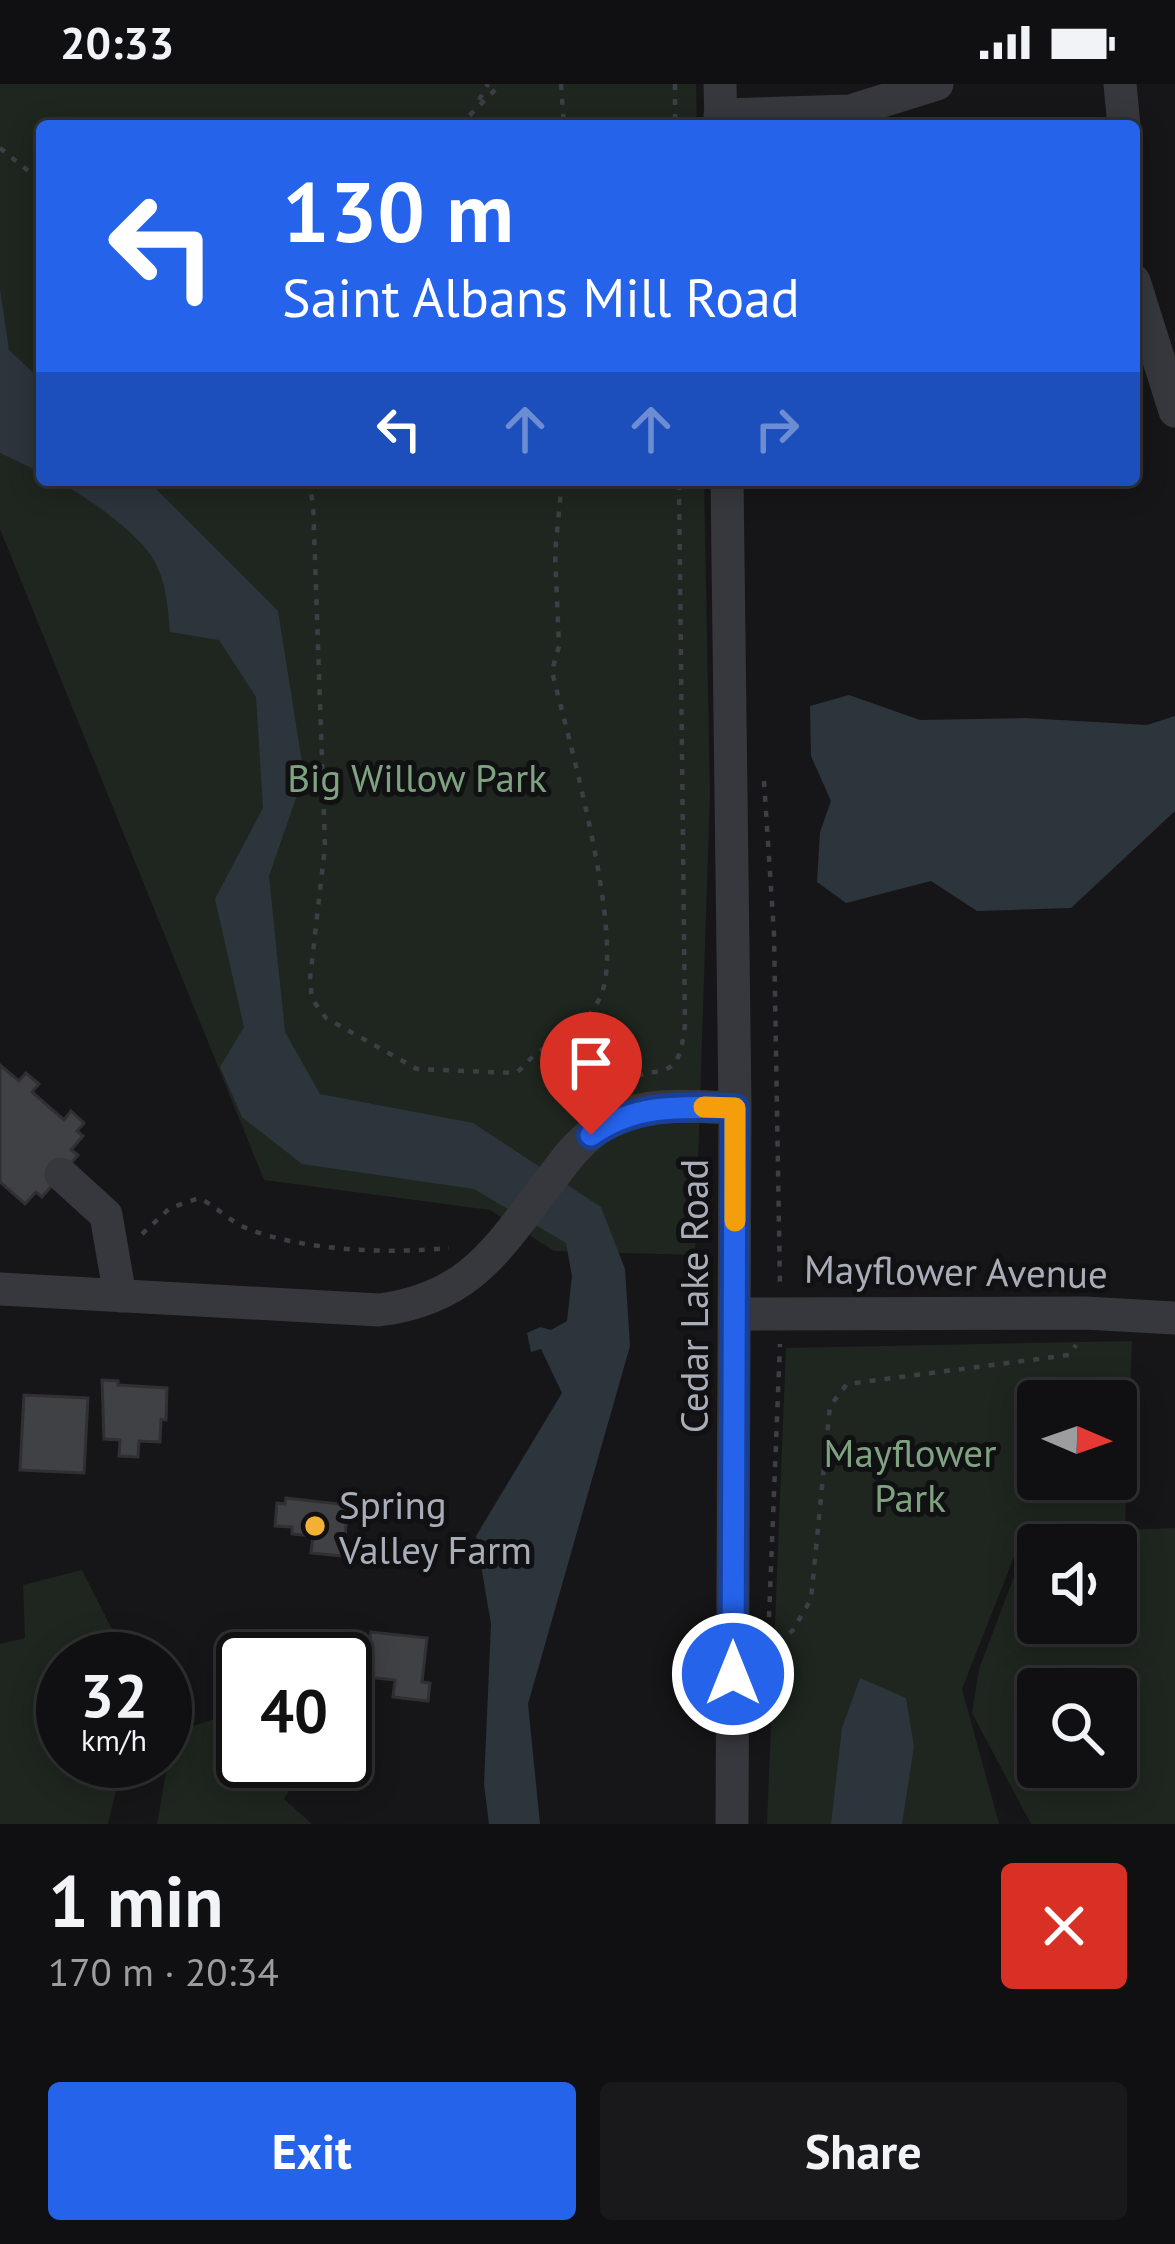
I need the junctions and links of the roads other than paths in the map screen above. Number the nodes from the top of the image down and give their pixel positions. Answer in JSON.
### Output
{"nodes":[{"id":1,"x":937,"y":84,"type":"edge"},
{"id":2,"x":1120,"y":84,"type":"edge"},
{"id":3,"x":720,"y":108,"type":"edge"},
{"id":4,"x":1123,"y":120,"type":"edge"},
{"id":5,"x":1140,"y":300,"type":"edge"},
{"id":6,"x":1175,"y":411,"type":"edge"},
{"id":7,"x":727,"y":486,"type":"edge"},
{"id":8,"x":735,"y":1108,"type":"junction"},
{"id":9,"x":61,"y":1174,"type":"dead end"},
{"id":10,"x":0,"y":1289,"type":"edge"},
{"id":11,"x":120,"y":1296,"type":"junction"},
{"id":12,"x":735,"y":1313,"type":"junction"},
{"id":13,"x":1175,"y":1318,"type":"edge"},
{"id":14,"x":732,"y":1824,"type":"edge"}],
"edges":[{"from":1,"to":3,"type":"street"},
{"from":2,"to":4,"type":"street"},
{"from":5,"to":6,"type":"street"},
{"from":7,"to":8,"type":"street","name":"Cedar Lake Road"},
{"from":8,"to":11,"type":"street"},
{"from":8,"to":12,"type":"street","name":"Cedar Lake Road"},
{"from":9,"to":11,"type":"street"},
{"from":10,"to":11,"type":"street"},
{"from":12,"to":13,"type":"street","name":"Mayflower Avenue"},
{"from":12,"to":14,"type":"street","name":"Cedar Lake Road"}]}
